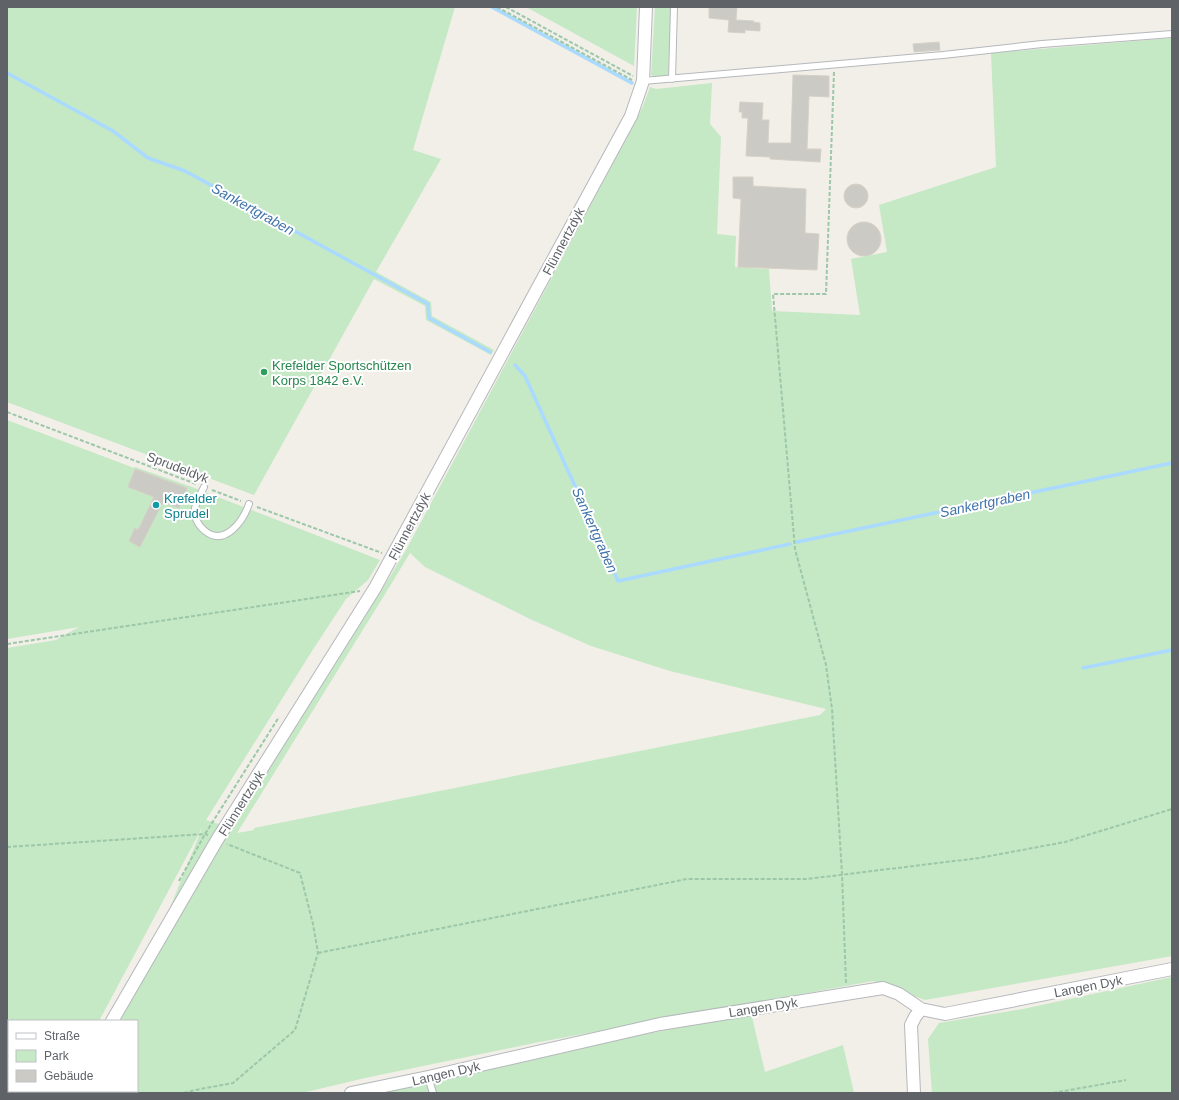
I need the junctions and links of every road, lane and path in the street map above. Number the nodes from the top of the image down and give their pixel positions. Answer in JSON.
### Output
{"nodes":[{"id":1,"x":497,"y":7,"type":"edge"},
{"id":2,"x":506,"y":7,"type":"edge"},
{"id":3,"x":646,"y":7,"type":"edge"},
{"id":4,"x":674,"y":7,"type":"edge"},
{"id":5,"x":1172,"y":34,"type":"edge"},
{"id":6,"x":834,"y":65,"type":"junction"},
{"id":7,"x":672,"y":79,"type":"junction"},
{"id":8,"x":643,"y":81,"type":"junction"},
{"id":9,"x":7,"y":412,"type":"edge"},
{"id":10,"x":204,"y":487,"type":"junction"},
{"id":11,"x":250,"y":504,"type":"junction"},
{"id":12,"x":387,"y":555,"type":"dead end"},
{"id":13,"x":375,"y":588,"type":"junction"},
{"id":14,"x":7,"y":644,"type":"edge"},
{"id":15,"x":1172,"y":809,"type":"edge"},
{"id":16,"x":205,"y":834,"type":"dead end"},
{"id":17,"x":217,"y":840,"type":"junction"},
{"id":18,"x":7,"y":847,"type":"edge"},
{"id":19,"x":842,"y":874,"type":"junction"},
{"id":20,"x":318,"y":953,"type":"junction"},
{"id":21,"x":1172,"y":969,"type":"edge"},
{"id":22,"x":848,"y":994,"type":"junction"},
{"id":23,"x":921,"y":1010,"type":"junction"},
{"id":24,"x":113,"y":1020,"type":"edge"},
{"id":25,"x":428,"y":1077,"type":"junction"},
{"id":26,"x":1126,"y":1080,"type":"dead end"},
{"id":27,"x":195,"y":1090,"type":"junction"},
{"id":28,"x":184,"y":1093,"type":"edge"},
{"id":29,"x":197,"y":1093,"type":"edge"},
{"id":30,"x":351,"y":1093,"type":"edge"},
{"id":31,"x":433,"y":1093,"type":"edge"},
{"id":32,"x":914,"y":1093,"type":"edge"},
{"id":33,"x":1053,"y":1093,"type":"edge"}],
"edges":[{"from":1,"to":8,"type":"path"},
{"from":2,"to":8,"type":"path"},
{"from":3,"to":8,"type":"street","name":"Flünnertzdyk"},
{"from":4,"to":7,"type":"lane"},
{"from":5,"to":6,"type":"lane"},
{"from":6,"to":7,"type":"lane"},
{"from":6,"to":19,"type":"path"},
{"from":7,"to":8,"type":"lane"},
{"from":8,"to":13,"type":"street","name":"Flünnertzdyk"},
{"from":9,"to":10,"type":"path","name":"Sprudeldyk"},
{"from":10,"to":11,"type":"path","name":"Sprudeldyk"},
{"from":10,"to":11,"type":"lane"},
{"from":11,"to":12,"type":"path","name":"Sprudeldyk"},
{"from":13,"to":14,"type":"path"},
{"from":13,"to":17,"type":"street","name":"Flünnertzdyk"},
{"from":15,"to":19,"type":"path"},
{"from":16,"to":18,"type":"path"},
{"from":17,"to":20,"type":"path"},
{"from":17,"to":24,"type":"street","name":"Flünnertzdyk"},
{"from":19,"to":20,"type":"path"},
{"from":19,"to":22,"type":"path"},
{"from":20,"to":27,"type":"path"},
{"from":21,"to":23,"type":"street","name":"Langen Dyk"},
{"from":22,"to":23,"type":"street","name":"Langen Dyk"},
{"from":22,"to":25,"type":"street","name":"Langen Dyk"},
{"from":23,"to":32,"type":"street"},
{"from":25,"to":30,"type":"street","name":"Langen Dyk"},
{"from":25,"to":31,"type":"lane"},
{"from":26,"to":33,"type":"path"},
{"from":27,"to":28,"type":"path"},
{"from":27,"to":29,"type":"path"}]}
